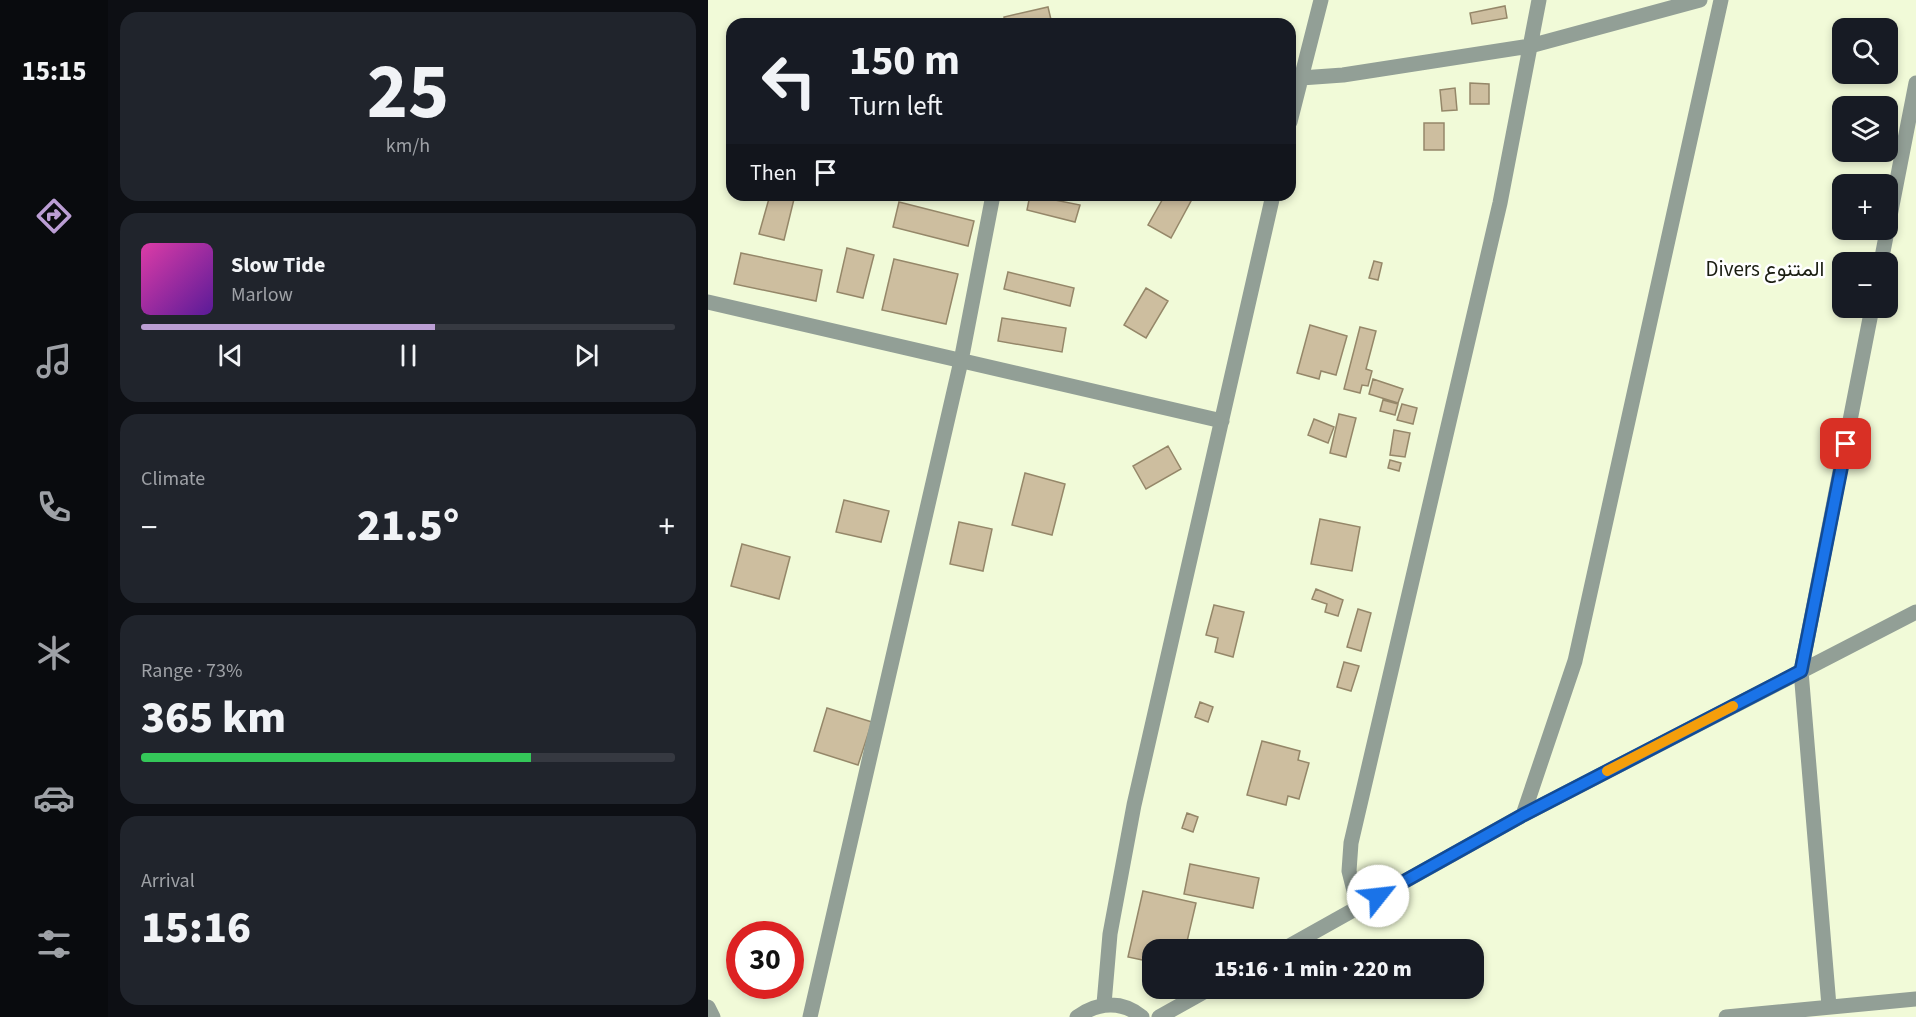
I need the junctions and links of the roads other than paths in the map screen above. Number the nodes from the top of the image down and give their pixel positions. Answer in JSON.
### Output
{"nodes":[{"id":1,"x":1321,"y":0,"type":"edge"},
{"id":2,"x":1539,"y":0,"type":"edge"},
{"id":3,"x":1700,"y":0,"type":"edge"},
{"id":4,"x":1721,"y":0,"type":"edge"},
{"id":5,"x":1530,"y":46,"type":"junction"},
{"id":6,"x":1301,"y":78,"type":"junction"},
{"id":7,"x":1916,"y":83,"type":"edge"},
{"id":8,"x":1296,"y":98,"type":"edge"},
{"id":9,"x":992,"y":201,"type":"edge"},
{"id":10,"x":1272,"y":201,"type":"edge"},
{"id":11,"x":1883,"y":252,"type":"edge"},
{"id":12,"x":708,"y":302,"type":"edge"},
{"id":13,"x":1870,"y":318,"type":"edge"},
{"id":14,"x":961,"y":361,"type":"junction"},
{"id":15,"x":1222,"y":420,"type":"junction"},
{"id":16,"x":1916,"y":612,"type":"edge"},
{"id":17,"x":1801,"y":671,"type":"junction"},
{"id":18,"x":1523,"y":815,"type":"junction"},
{"id":19,"x":1358,"y":907,"type":"junction"},
{"id":20,"x":1301,"y":939,"type":"edge"},
{"id":21,"x":1191,"y":999,"type":"edge"},
{"id":22,"x":1916,"y":999,"type":"edge"},
{"id":23,"x":1882,"y":1001,"type":"junction"},
{"id":24,"x":1104,"y":1004,"type":"junction"},
{"id":25,"x":1829,"y":1006,"type":"junction"},
{"id":26,"x":708,"y":1007,"type":"edge"},
{"id":27,"x":713,"y":1017,"type":"edge"},
{"id":28,"x":810,"y":1017,"type":"edge"},
{"id":29,"x":1077,"y":1017,"type":"edge"},
{"id":30,"x":1142,"y":1017,"type":"edge"},
{"id":31,"x":1159,"y":1017,"type":"edge"},
{"id":32,"x":1726,"y":1017,"type":"edge"},
{"id":33,"x":1884,"y":1017,"type":"edge"}],
"edges":[{"from":1,"to":6,"type":"street"},
{"from":2,"to":5,"type":"street"},
{"from":3,"to":5,"type":"street"},
{"from":4,"to":18,"type":"street"},
{"from":5,"to":6,"type":"street"},
{"from":5,"to":19,"type":"street"},
{"from":6,"to":8,"type":"street"},
{"from":7,"to":11,"type":"street"},
{"from":9,"to":14,"type":"street"},
{"from":10,"to":15,"type":"street"},
{"from":12,"to":14,"type":"street"},
{"from":13,"to":17,"type":"street"},
{"from":14,"to":15,"type":"street"},
{"from":14,"to":28,"type":"street"},
{"from":15,"to":24,"type":"street"},
{"from":16,"to":17,"type":"street"},
{"from":17,"to":18,"type":"street"},
{"from":17,"to":25,"type":"street"},
{"from":18,"to":19,"type":"street"},
{"from":19,"to":20,"type":"street"},
{"from":21,"to":31,"type":"street"},
{"from":22,"to":23,"type":"street"},
{"from":23,"to":25,"type":"street"},
{"from":23,"to":33,"type":"street"},
{"from":24,"to":29,"type":"street"},
{"from":24,"to":30,"type":"street"},
{"from":25,"to":32,"type":"street"},
{"from":26,"to":27,"type":"street"}]}
